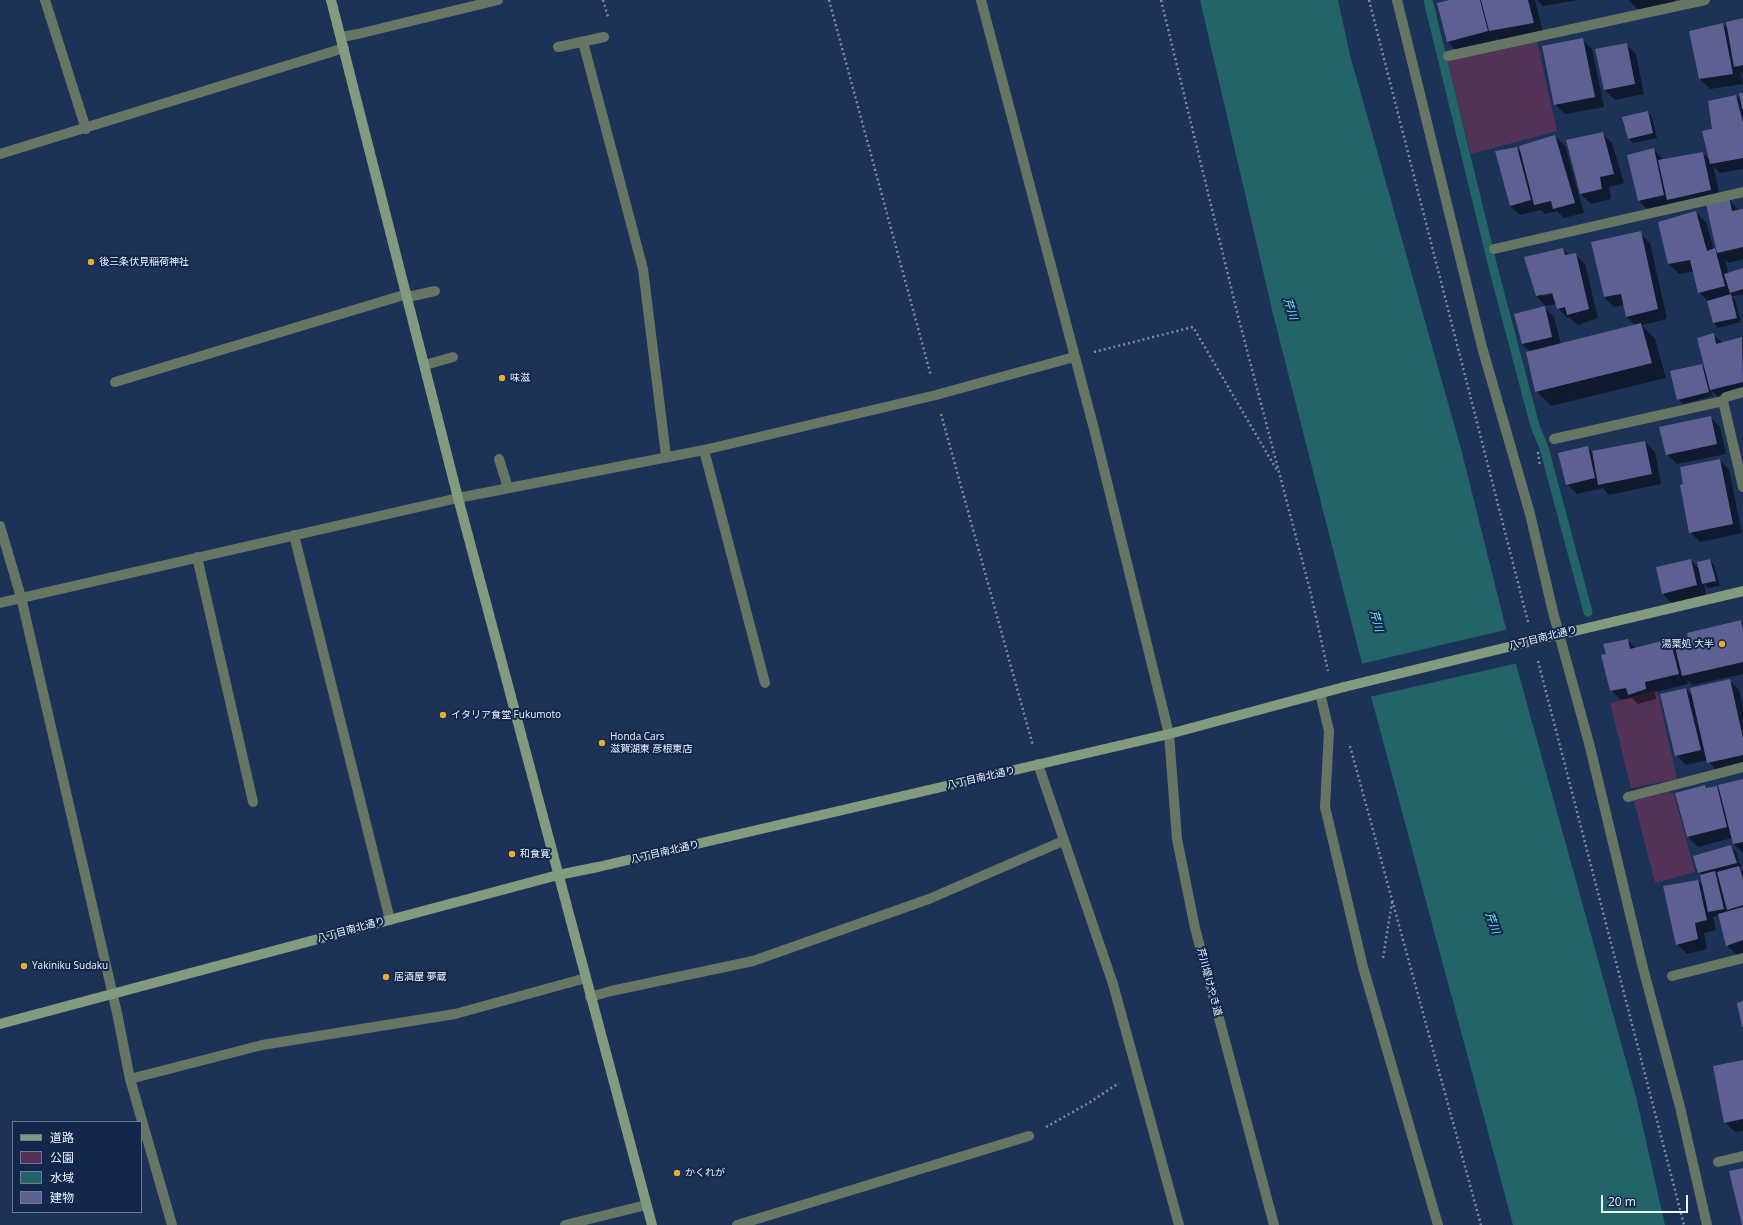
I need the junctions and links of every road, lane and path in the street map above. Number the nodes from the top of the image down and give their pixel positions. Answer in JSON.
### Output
{"nodes":[{"id":1,"x":45,"y":0,"type":"edge"},
{"id":2,"x":331,"y":0,"type":"edge"},
{"id":3,"x":498,"y":0,"type":"edge"},
{"id":4,"x":829,"y":0,"type":"edge"},
{"id":5,"x":981,"y":0,"type":"edge"},
{"id":6,"x":1162,"y":0,"type":"edge"},
{"id":7,"x":1369,"y":0,"type":"edge"},
{"id":8,"x":1397,"y":0,"type":"edge"},
{"id":9,"x":1706,"y":0,"type":"edge"},
{"id":10,"x":604,"y":36,"type":"dead end"},
{"id":11,"x":341,"y":37,"type":"junction"},
{"id":12,"x":583,"y":42,"type":"junction"},
{"id":13,"x":558,"y":47,"type":"dead end"},
{"id":14,"x":344,"y":48,"type":"junction"},
{"id":15,"x":1448,"y":56,"type":"dead end"},
{"id":16,"x":86,"y":129,"type":"junction"},
{"id":17,"x":0,"y":154,"type":"edge"},
{"id":18,"x":1743,"y":192,"type":"edge"},
{"id":19,"x":1494,"y":250,"type":"dead end"},
{"id":20,"x":435,"y":291,"type":"dead end"},
{"id":21,"x":407,"y":296,"type":"junction"},
{"id":22,"x":1074,"y":356,"type":"junction"},
{"id":23,"x":454,"y":357,"type":"dead end"},
{"id":24,"x":425,"y":365,"type":"junction"},
{"id":25,"x":115,"y":382,"type":"dead end"},
{"id":26,"x":1743,"y":392,"type":"edge"},
{"id":27,"x":936,"y":395,"type":"junction"},
{"id":28,"x":1723,"y":401,"type":"junction"},
{"id":29,"x":1554,"y":439,"type":"dead end"},
{"id":30,"x":704,"y":450,"type":"junction"},
{"id":31,"x":666,"y":456,"type":"junction"},
{"id":32,"x":500,"y":459,"type":"dead end"},
{"id":33,"x":1280,"y":476,"type":"junction"},
{"id":34,"x":1743,"y":487,"type":"edge"},
{"id":35,"x":508,"y":488,"type":"junction"},
{"id":36,"x":458,"y":498,"type":"junction"},
{"id":37,"x":0,"y":526,"type":"edge"},
{"id":38,"x":294,"y":535,"type":"junction"},
{"id":39,"x":197,"y":557,"type":"junction"},
{"id":40,"x":1743,"y":591,"type":"edge"},
{"id":41,"x":21,"y":596,"type":"junction"},
{"id":42,"x":0,"y":603,"type":"edge"},
{"id":43,"x":1528,"y":623,"type":"dead end"},
{"id":44,"x":1560,"y":634,"type":"junction"},
{"id":45,"x":1536,"y":653,"type":"dead end"},
{"id":46,"x":1329,"y":674,"type":"dead end"},
{"id":47,"x":765,"y":683,"type":"dead end"},
{"id":48,"x":1320,"y":693,"type":"junction"},
{"id":49,"x":1169,"y":734,"type":"junction"},
{"id":50,"x":1348,"y":740,"type":"dead end"},
{"id":51,"x":1038,"y":764,"type":"junction"},
{"id":52,"x":1743,"y":767,"type":"edge"},
{"id":53,"x":1628,"y":797,"type":"dead end"},
{"id":54,"x":253,"y":802,"type":"dead end"},
{"id":55,"x":1063,"y":841,"type":"junction"},
{"id":56,"x":558,"y":875,"type":"junction"},
{"id":57,"x":1392,"y":899,"type":"junction"},
{"id":58,"x":390,"y":920,"type":"junction"},
{"id":59,"x":1743,"y":958,"type":"edge"},
{"id":60,"x":1383,"y":962,"type":"dead end"},
{"id":61,"x":1672,"y":976,"type":"dead end"},
{"id":62,"x":586,"y":978,"type":"junction"},
{"id":63,"x":112,"y":994,"type":"junction"},
{"id":64,"x":590,"y":997,"type":"junction"},
{"id":65,"x":0,"y":1024,"type":"edge"},
{"id":66,"x":1136,"y":1072,"type":"junction"},
{"id":67,"x":130,"y":1079,"type":"junction"},
{"id":68,"x":1028,"y":1136,"type":"joint"},
{"id":69,"x":1743,"y":1156,"type":"edge"},
{"id":70,"x":1718,"y":1162,"type":"dead end"},
{"id":71,"x":646,"y":1204,"type":"junction"},
{"id":72,"x":172,"y":1225,"type":"edge"},
{"id":73,"x":564,"y":1225,"type":"edge"},
{"id":74,"x":652,"y":1225,"type":"edge"},
{"id":75,"x":737,"y":1225,"type":"edge"},
{"id":76,"x":1179,"y":1225,"type":"edge"},
{"id":77,"x":1274,"y":1225,"type":"edge"},
{"id":78,"x":1438,"y":1225,"type":"edge"},
{"id":79,"x":1481,"y":1225,"type":"edge"},
{"id":80,"x":1684,"y":1225,"type":"edge"},
{"id":81,"x":1707,"y":1225,"type":"edge"}],
"edges":[{"from":1,"to":16,"type":"street"},
{"from":2,"to":11,"type":"street"},
{"from":3,"to":11,"type":"street"},
{"from":4,"to":27,"type":"path"},
{"from":5,"to":22,"type":"street","name":"芹川堤けやき道"},
{"from":6,"to":33,"type":"path"},
{"from":7,"to":43,"type":"path"},
{"from":8,"to":44,"type":"street"},
{"from":9,"to":15,"type":"street"},
{"from":10,"to":12,"type":"street"},
{"from":11,"to":14,"type":"street"},
{"from":12,"to":13,"type":"street"},
{"from":12,"to":31,"type":"street"},
{"from":14,"to":16,"type":"street"},
{"from":14,"to":21,"type":"street"},
{"from":16,"to":17,"type":"street"},
{"from":18,"to":19,"type":"street"},
{"from":20,"to":21,"type":"street"},
{"from":21,"to":24,"type":"street"},
{"from":21,"to":25,"type":"street"},
{"from":22,"to":27,"type":"street"},
{"from":22,"to":33,"type":"path"},
{"from":22,"to":49,"type":"street","name":"芹川堤けやき道"},
{"from":23,"to":24,"type":"street"},
{"from":24,"to":36,"type":"street"},
{"from":26,"to":28,"type":"street"},
{"from":27,"to":30,"type":"street"},
{"from":27,"to":51,"type":"path"},
{"from":28,"to":29,"type":"street"},
{"from":28,"to":34,"type":"street"},
{"from":30,"to":31,"type":"street"},
{"from":30,"to":47,"type":"street"},
{"from":31,"to":35,"type":"street"},
{"from":32,"to":35,"type":"street"},
{"from":33,"to":46,"type":"path"},
{"from":35,"to":36,"type":"street"},
{"from":36,"to":38,"type":"street"},
{"from":36,"to":56,"type":"street"},
{"from":37,"to":41,"type":"street"},
{"from":38,"to":39,"type":"street"},
{"from":38,"to":58,"type":"street"},
{"from":39,"to":41,"type":"street"},
{"from":39,"to":54,"type":"street"},
{"from":40,"to":44,"type":"street","name":"八丁目南北通り"},
{"from":41,"to":42,"type":"street"},
{"from":41,"to":63,"type":"street"},
{"from":44,"to":48,"type":"street","name":"八丁目南北通り","bridge":true},
{"from":44,"to":81,"type":"street"},
{"from":45,"to":80,"type":"path"},
{"from":48,"to":49,"type":"street","name":"八丁目南北通り"},
{"from":48,"to":78,"type":"street"},
{"from":49,"to":51,"type":"street","name":"八丁目南北通り"},
{"from":49,"to":77,"type":"street","name":"芹川堤けやき道"},
{"from":50,"to":57,"type":"path"},
{"from":51,"to":55,"type":"street"},
{"from":51,"to":56,"type":"street","name":"八丁目南北通り"},
{"from":52,"to":53,"type":"street"},
{"from":55,"to":64,"type":"street"},
{"from":55,"to":66,"type":"street"},
{"from":56,"to":58,"type":"street","name":"八丁目南北通り"},
{"from":56,"to":62,"type":"street"},
{"from":57,"to":60,"type":"path"},
{"from":57,"to":79,"type":"path"},
{"from":58,"to":63,"type":"street","name":"八丁目南北通り"},
{"from":59,"to":61,"type":"street"},
{"from":62,"to":64,"type":"street"},
{"from":62,"to":67,"type":"street"},
{"from":63,"to":65,"type":"street","name":"八丁目南北通り"},
{"from":63,"to":67,"type":"street"},
{"from":64,"to":71,"type":"street"},
{"from":66,"to":68,"type":"path"},
{"from":66,"to":76,"type":"street"},
{"from":67,"to":72,"type":"street"},
{"from":68,"to":75,"type":"street"},
{"from":69,"to":70,"type":"street"},
{"from":71,"to":73,"type":"street"},
{"from":71,"to":74,"type":"street"}]}
